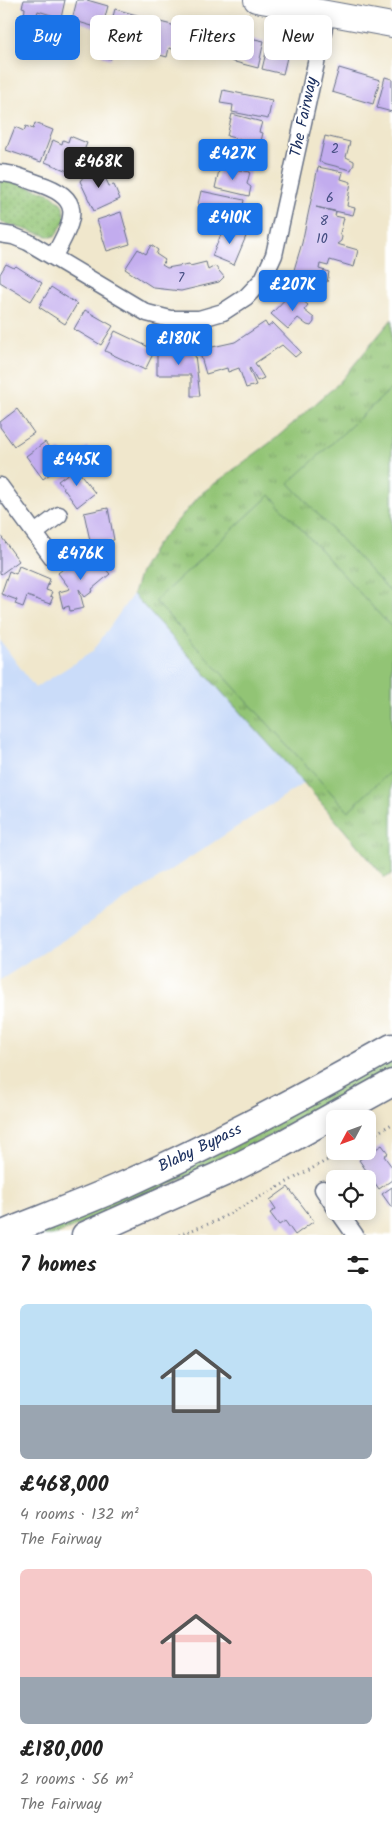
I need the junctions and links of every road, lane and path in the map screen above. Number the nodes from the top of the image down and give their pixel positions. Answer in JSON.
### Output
{"nodes":[{"id":1,"x":256,"y":0,"type":"edge"},
{"id":2,"x":327,"y":13,"type":"junction"},
{"id":3,"x":392,"y":24,"type":"edge"},
{"id":4,"x":0,"y":173,"type":"edge"},
{"id":5,"x":0,"y":234,"type":"edge"},
{"id":6,"x":54,"y":256,"type":"junction"},
{"id":7,"x":0,"y":486,"type":"edge"},
{"id":8,"x":59,"y":515,"type":"dead end"},
{"id":9,"x":35,"y":533,"type":"junction"},
{"id":10,"x":52,"y":557,"type":"dead end"},
{"id":11,"x":392,"y":1047,"type":"edge"},
{"id":12,"x":392,"y":1083,"type":"edge"},
{"id":13,"x":392,"y":1124,"type":"edge"},
{"id":14,"x":376,"y":1133,"type":"edge"},
{"id":15,"x":328,"y":1160,"type":"edge"},
{"id":16,"x":323,"y":1189,"type":"dead end"},
{"id":17,"x":326,"y":1193,"type":"edge"},
{"id":18,"x":347,"y":1220,"type":"edge"},
{"id":19,"x":0,"y":1235,"type":"edge"},
{"id":20,"x":85,"y":1235,"type":"edge"},
{"id":21,"x":179,"y":1235,"type":"edge"},
{"id":22,"x":355,"y":1235,"type":"edge"}],
"edges":[{"from":1,"to":2,"type":"street"},
{"from":2,"to":3,"type":"street"},
{"from":2,"to":6,"type":"street","name":"The Fairway"},
{"from":4,"to":6,"type":"street"},
{"from":5,"to":6,"type":"street","name":"The Fairway"},
{"from":7,"to":9,"type":"street"},
{"from":8,"to":9,"type":"street"},
{"from":9,"to":10,"type":"street"},
{"from":11,"to":19,"type":"main road","name":"Blaby Bypass"},
{"from":12,"to":20,"type":"main road","name":"Blaby Bypass"},
{"from":13,"to":14,"type":"path"},
{"from":15,"to":21,"type":"path"},
{"from":16,"to":17,"type":"street"},
{"from":18,"to":22,"type":"street"}]}
